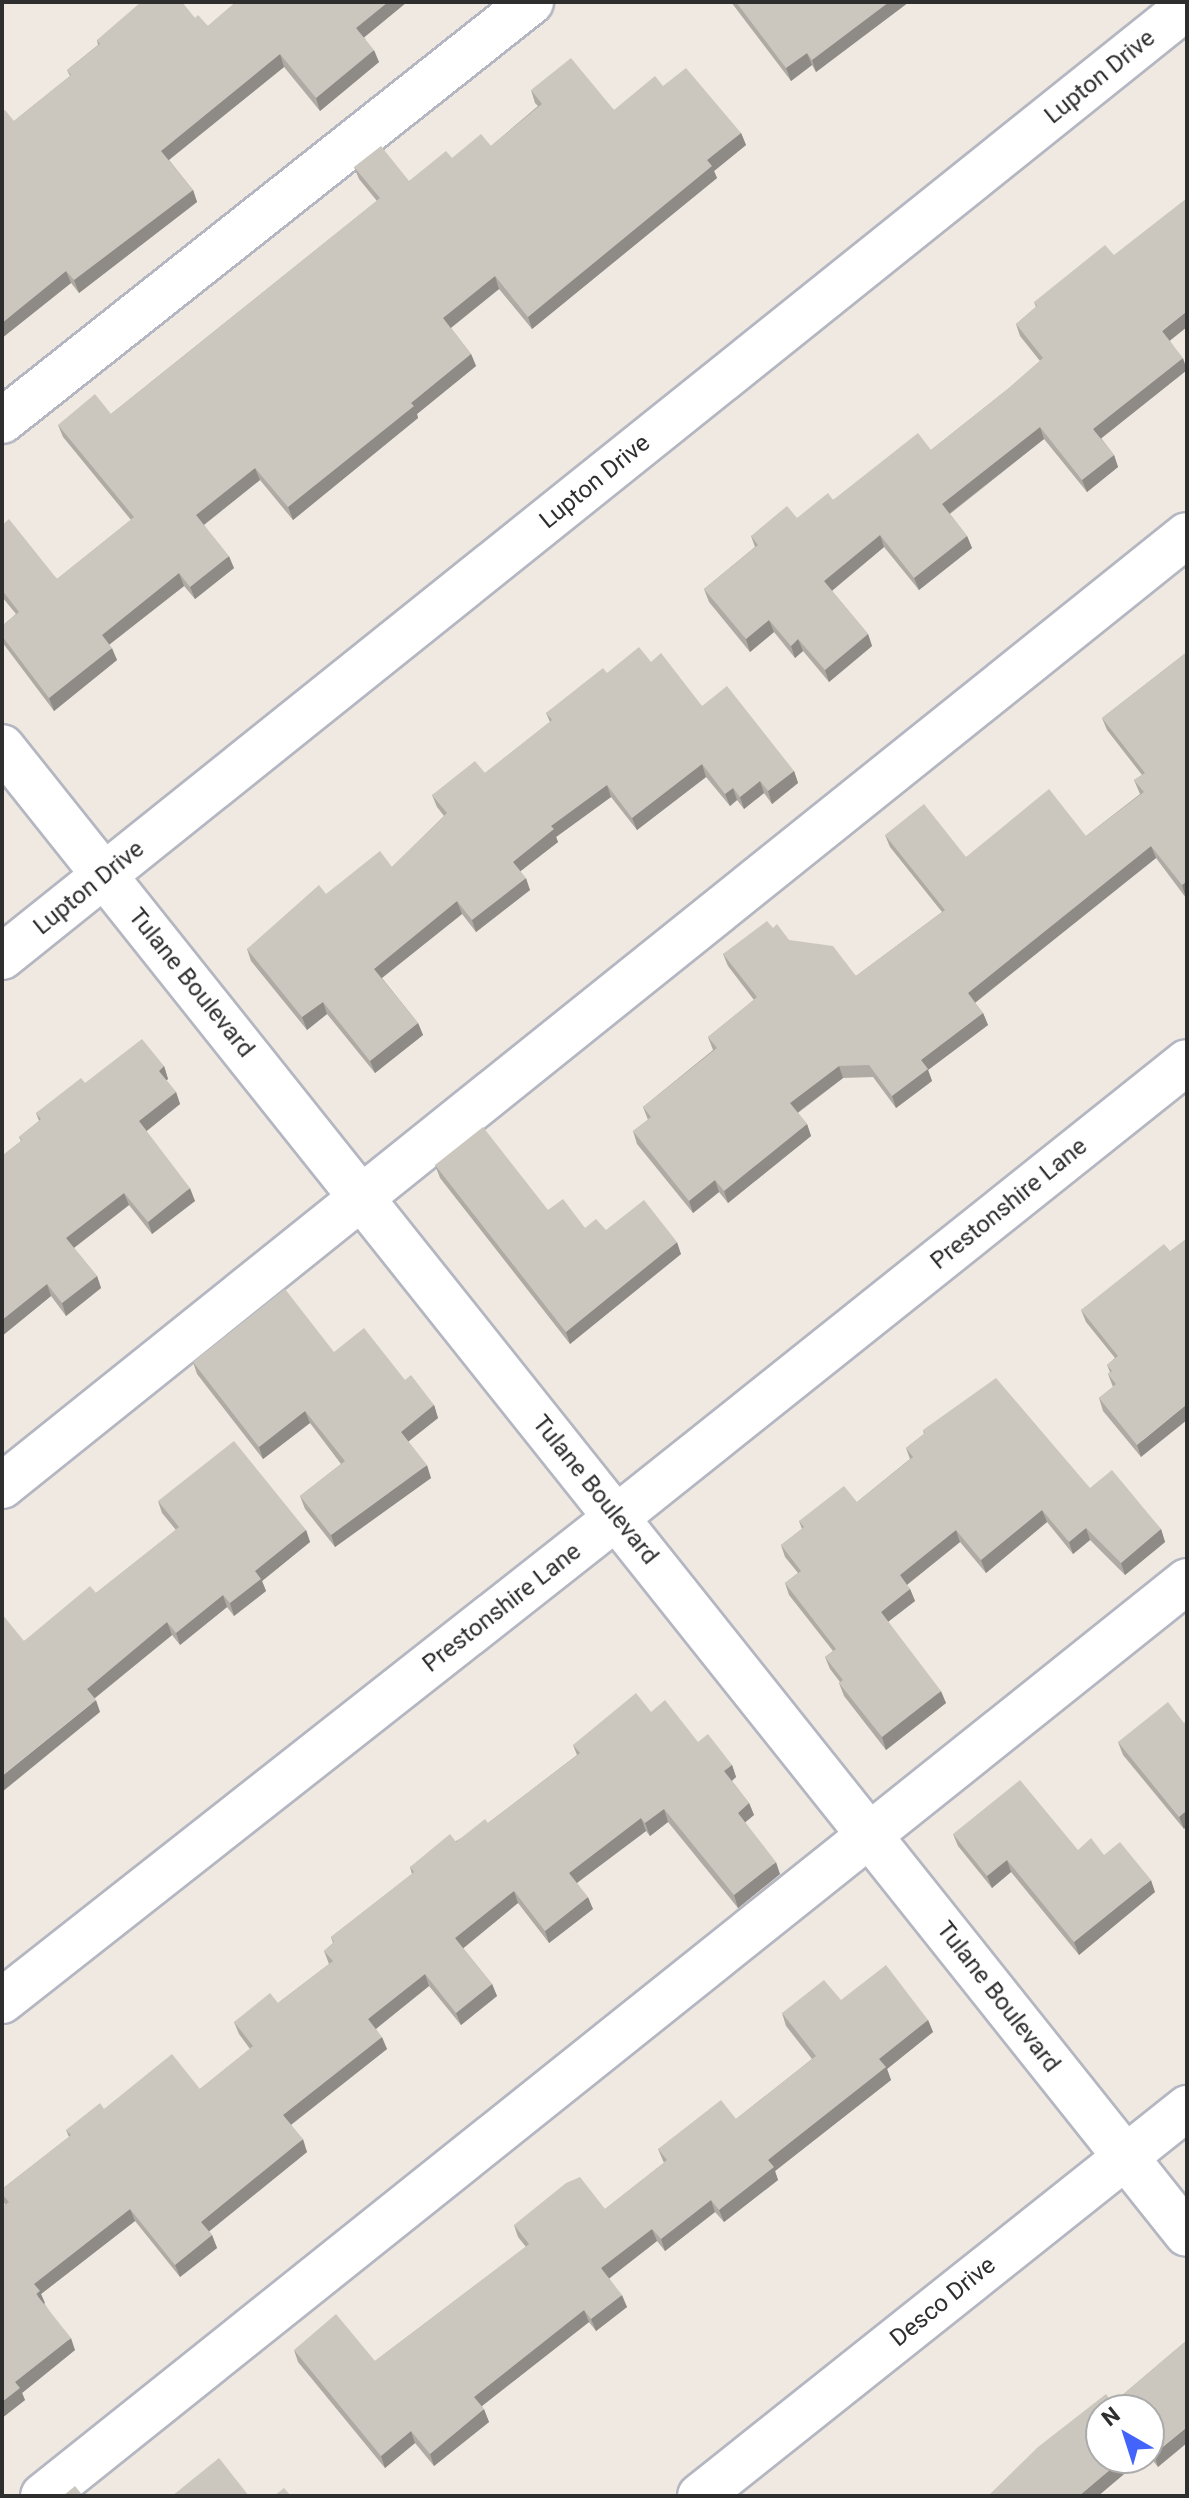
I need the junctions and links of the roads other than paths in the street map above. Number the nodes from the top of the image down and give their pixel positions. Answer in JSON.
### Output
{"nodes":[{"id":1,"x":531,"y":2,"type":"edge"},
{"id":2,"x":1187,"y":7,"type":"edge"},
{"id":3,"x":2,"y":421,"type":"edge"},
{"id":4,"x":1187,"y":535,"type":"edge"},
{"id":5,"x":2,"y":747,"type":"edge"},
{"id":6,"x":105,"y":875,"type":"junction"},
{"id":7,"x":2,"y":957,"type":"edge"},
{"id":8,"x":1187,"y":1062,"type":"edge"},
{"id":9,"x":362,"y":1197,"type":"junction"},
{"id":10,"x":2,"y":1486,"type":"edge"},
{"id":11,"x":617,"y":1517,"type":"junction"},
{"id":12,"x":1187,"y":1581,"type":"edge"},
{"id":13,"x":870,"y":1835,"type":"junction"},
{"id":14,"x":2,"y":2001,"type":"edge"},
{"id":15,"x":1187,"y":2108,"type":"edge"},
{"id":16,"x":1125,"y":2157,"type":"junction"},
{"id":17,"x":1187,"y":2234,"type":"edge"},
{"id":18,"x":43,"y":2496,"type":"edge"},
{"id":19,"x":700,"y":2496,"type":"edge"}],
"edges":[{"from":1,"to":3,"type":"street"},
{"from":2,"to":6,"type":"street","name":"Lupton Drive"},
{"from":4,"to":9,"type":"street"},
{"from":5,"to":6,"type":"street","name":"Tulane Boulevard"},
{"from":6,"to":7,"type":"street","name":"Lupton Drive"},
{"from":6,"to":9,"type":"street","name":"Tulane Boulevard"},
{"from":8,"to":11,"type":"street","name":"Prestonshire Lane"},
{"from":9,"to":10,"type":"street"},
{"from":9,"to":11,"type":"street","name":"Tulane Boulevard"},
{"from":11,"to":13,"type":"street","name":"Tulane Boulevard"},
{"from":11,"to":14,"type":"street","name":"Prestonshire Lane"},
{"from":12,"to":13,"type":"street"},
{"from":13,"to":16,"type":"street","name":"Tulane Boulevard"},
{"from":13,"to":18,"type":"street"},
{"from":15,"to":16,"type":"street","name":"Desco Drive"},
{"from":16,"to":17,"type":"street","name":"Tulane Boulevard"},
{"from":16,"to":19,"type":"street","name":"Desco Drive"}]}
